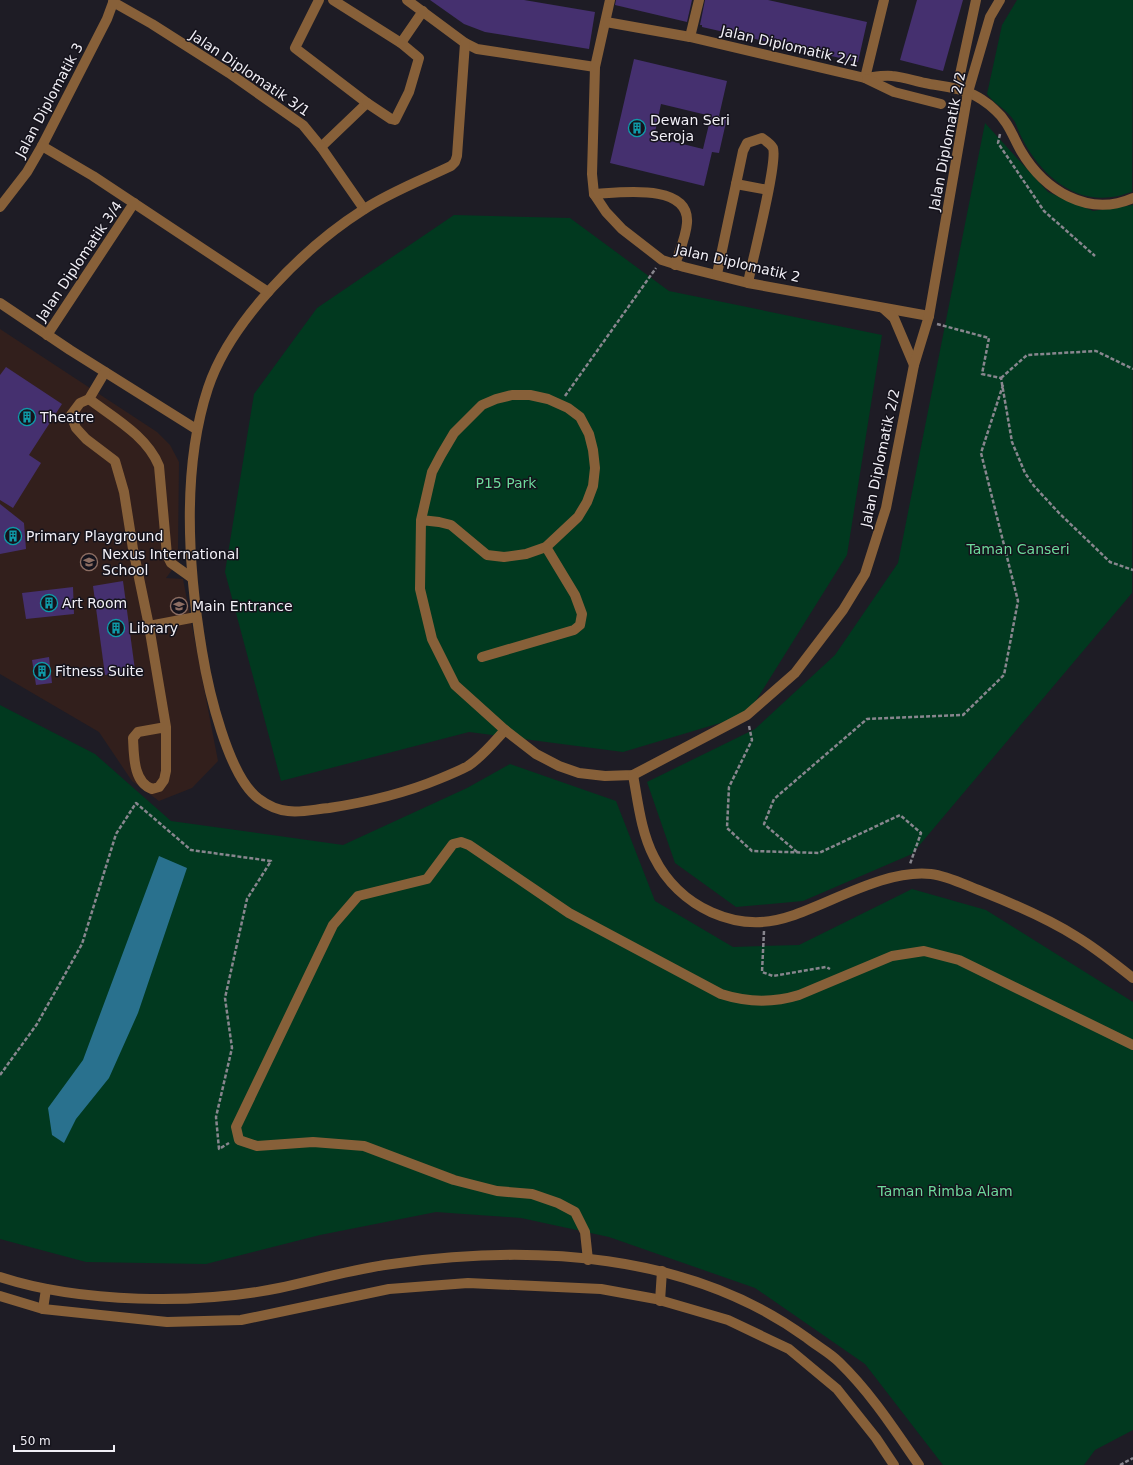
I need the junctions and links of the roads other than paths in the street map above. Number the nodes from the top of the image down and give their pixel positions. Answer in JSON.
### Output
{"nodes":[{"id":1,"x":319,"y":0,"type":"edge"},
{"id":2,"x":333,"y":0,"type":"edge"},
{"id":3,"x":407,"y":0,"type":"edge"},
{"id":4,"x":426,"y":0,"type":"edge"},
{"id":5,"x":610,"y":0,"type":"edge"},
{"id":6,"x":699,"y":0,"type":"edge"},
{"id":7,"x":884,"y":0,"type":"edge"},
{"id":8,"x":976,"y":0,"type":"edge"},
{"id":9,"x":1000,"y":0,"type":"edge"},
{"id":10,"x":113,"y":1,"type":"edge"},
{"id":11,"x":421,"y":10,"type":"junction"},
{"id":12,"x":606,"y":22,"type":"junction"},
{"id":13,"x":690,"y":37,"type":"junction"},
{"id":14,"x":400,"y":43,"type":"junction"},
{"id":15,"x":465,"y":43,"type":"junction"},
{"id":16,"x":595,"y":67,"type":"junction"},
{"id":17,"x":865,"y":78,"type":"junction"},
{"id":18,"x":959,"y":79,"type":"dead end"},
{"id":19,"x":968,"y":92,"type":"junction"},
{"id":20,"x":366,"y":103,"type":"junction"},
{"id":21,"x":941,"y":104,"type":"dead end"},
{"id":22,"x":42,"y":146,"type":"junction"},
{"id":23,"x":321,"y":147,"type":"junction"},
{"id":24,"x":736,"y":184,"type":"junction"},
{"id":25,"x":768,"y":190,"type":"junction"},
{"id":26,"x":594,"y":194,"type":"junction"},
{"id":27,"x":1133,"y":198,"type":"edge"},
{"id":28,"x":134,"y":203,"type":"junction"},
{"id":29,"x":0,"y":207,"type":"edge"},
{"id":30,"x":364,"y":209,"type":"junction"},
{"id":31,"x":675,"y":264,"type":"junction"},
{"id":32,"x":717,"y":274,"type":"junction"},
{"id":33,"x":748,"y":283,"type":"junction"},
{"id":34,"x":268,"y":292,"type":"junction"},
{"id":35,"x":0,"y":304,"type":"edge"},
{"id":36,"x":882,"y":308,"type":"junction"},
{"id":37,"x":928,"y":319,"type":"junction"},
{"id":38,"x":47,"y":335,"type":"junction"},
{"id":39,"x":914,"y":365,"type":"junction"},
{"id":40,"x":106,"y":372,"type":"junction"},
{"id":41,"x":89,"y":400,"type":"junction"},
{"id":42,"x":196,"y":429,"type":"junction"},
{"id":43,"x":421,"y":520,"type":"junction"},
{"id":44,"x":546,"y":547,"type":"junction"},
{"id":45,"x":192,"y":578,"type":"junction"},
{"id":46,"x":196,"y":617,"type":"junction"},
{"id":47,"x":150,"y":626,"type":"junction"},
{"id":48,"x":482,"y":657,"type":"dead end"},
{"id":49,"x":166,"y":727,"type":"junction"},
{"id":50,"x":505,"y":730,"type":"junction"},
{"id":51,"x":633,"y":775,"type":"junction"},
{"id":52,"x":1133,"y":978,"type":"edge"},
{"id":53,"x":1133,"y":1045,"type":"edge"},
{"id":54,"x":588,"y":1260,"type":"junction"},
{"id":55,"x":662,"y":1271,"type":"junction"},
{"id":56,"x":0,"y":1277,"type":"edge"},
{"id":57,"x":46,"y":1289,"type":"junction"},
{"id":58,"x":0,"y":1296,"type":"edge"},
{"id":59,"x":660,"y":1300,"type":"junction"},
{"id":60,"x":43,"y":1309,"type":"junction"},
{"id":61,"x":894,"y":1465,"type":"edge"},
{"id":62,"x":919,"y":1465,"type":"edge"}],
"edges":[{"from":1,"to":20,"type":"street"},
{"from":2,"to":14,"type":"street"},
{"from":3,"to":11,"type":"street"},
{"from":4,"to":11,"type":"street"},
{"from":5,"to":12,"type":"street","name":"Jalan Diplomatik 2"},
{"from":6,"to":13,"type":"street"},
{"from":7,"to":17,"type":"street"},
{"from":8,"to":18,"type":"street"},
{"from":9,"to":19,"type":"street","name":"Jalan Diplomatik 2/2"},
{"from":10,"to":22,"type":"street","name":"Jalan Diplomatik 3"},
{"from":10,"to":23,"type":"street","name":"Jalan Diplomatik 3/1"},
{"from":11,"to":14,"type":"street"},
{"from":11,"to":15,"type":"street"},
{"from":12,"to":13,"type":"street","name":"Jalan Diplomatik 2/1"},
{"from":12,"to":16,"type":"street","name":"Jalan Diplomatik 2"},
{"from":13,"to":17,"type":"street","name":"Jalan Diplomatik 2/1"},
{"from":14,"to":20,"type":"street"},
{"from":15,"to":16,"type":"street"},
{"from":15,"to":30,"type":"street"},
{"from":16,"to":26,"type":"street","name":"Jalan Diplomatik 2"},
{"from":17,"to":19,"type":"street","name":"Jalan Diplomatik 2/1"},
{"from":17,"to":21,"type":"street"},
{"from":19,"to":27,"type":"street"},
{"from":19,"to":37,"type":"street","name":"Jalan Diplomatik 2/2"},
{"from":20,"to":23,"type":"street"},
{"from":22,"to":28,"type":"street"},
{"from":22,"to":29,"type":"street","name":"Jalan Diplomatik 3"},
{"from":23,"to":30,"type":"street","name":"Jalan Diplomatik 3/1"},
{"from":24,"to":25,"type":"street"},
{"from":24,"to":25,"type":"street"},
{"from":24,"to":32,"type":"street"},
{"from":25,"to":33,"type":"street"},
{"from":26,"to":31,"type":"street","name":"Jalan Diplomatik 2"},
{"from":26,"to":31,"type":"street"},
{"from":28,"to":34,"type":"street"},
{"from":28,"to":38,"type":"street","name":"Jalan Diplomatik 3/4"},
{"from":30,"to":34,"type":"street"},
{"from":31,"to":32,"type":"street","name":"Jalan Diplomatik 2"},
{"from":32,"to":33,"type":"street","name":"Jalan Diplomatik 2"},
{"from":33,"to":36,"type":"street","name":"Jalan Diplomatik 2"},
{"from":34,"to":42,"type":"street"},
{"from":35,"to":38,"type":"street"},
{"from":36,"to":37,"type":"street","name":"Jalan Diplomatik 2"},
{"from":36,"to":39,"type":"street"},
{"from":37,"to":39,"type":"street","name":"Jalan Diplomatik 2/2"},
{"from":38,"to":40,"type":"street"},
{"from":39,"to":51,"type":"street","name":"Jalan Diplomatik 2/2"},
{"from":40,"to":41,"type":"street"},
{"from":40,"to":42,"type":"street"},
{"from":41,"to":45,"type":"street"},
{"from":41,"to":47,"type":"street"},
{"from":42,"to":45,"type":"street"},
{"from":43,"to":44,"type":"street","name":"Jalan Diplomatik 2/2"},
{"from":43,"to":44,"type":"street","name":"Jalan Diplomatik 2/2"},
{"from":43,"to":50,"type":"street","name":"Jalan Diplomatik 2/2"},
{"from":44,"to":48,"type":"street"},
{"from":45,"to":46,"type":"street"},
{"from":46,"to":47,"type":"street"},
{"from":46,"to":50,"type":"street"},
{"from":47,"to":49,"type":"street"},
{"from":49,"to":49,"type":"street"},
{"from":50,"to":51,"type":"street","name":"Jalan Diplomatik 2/2"},
{"from":51,"to":52,"type":"street"},
{"from":53,"to":54,"type":"street"},
{"from":54,"to":55,"type":"street"},
{"from":54,"to":57,"type":"street"},
{"from":55,"to":59,"type":"street"},
{"from":55,"to":62,"type":"street"},
{"from":56,"to":57,"type":"street"},
{"from":57,"to":60,"type":"street"},
{"from":58,"to":60,"type":"street"},
{"from":59,"to":60,"type":"street"},
{"from":59,"to":61,"type":"street"}]}
